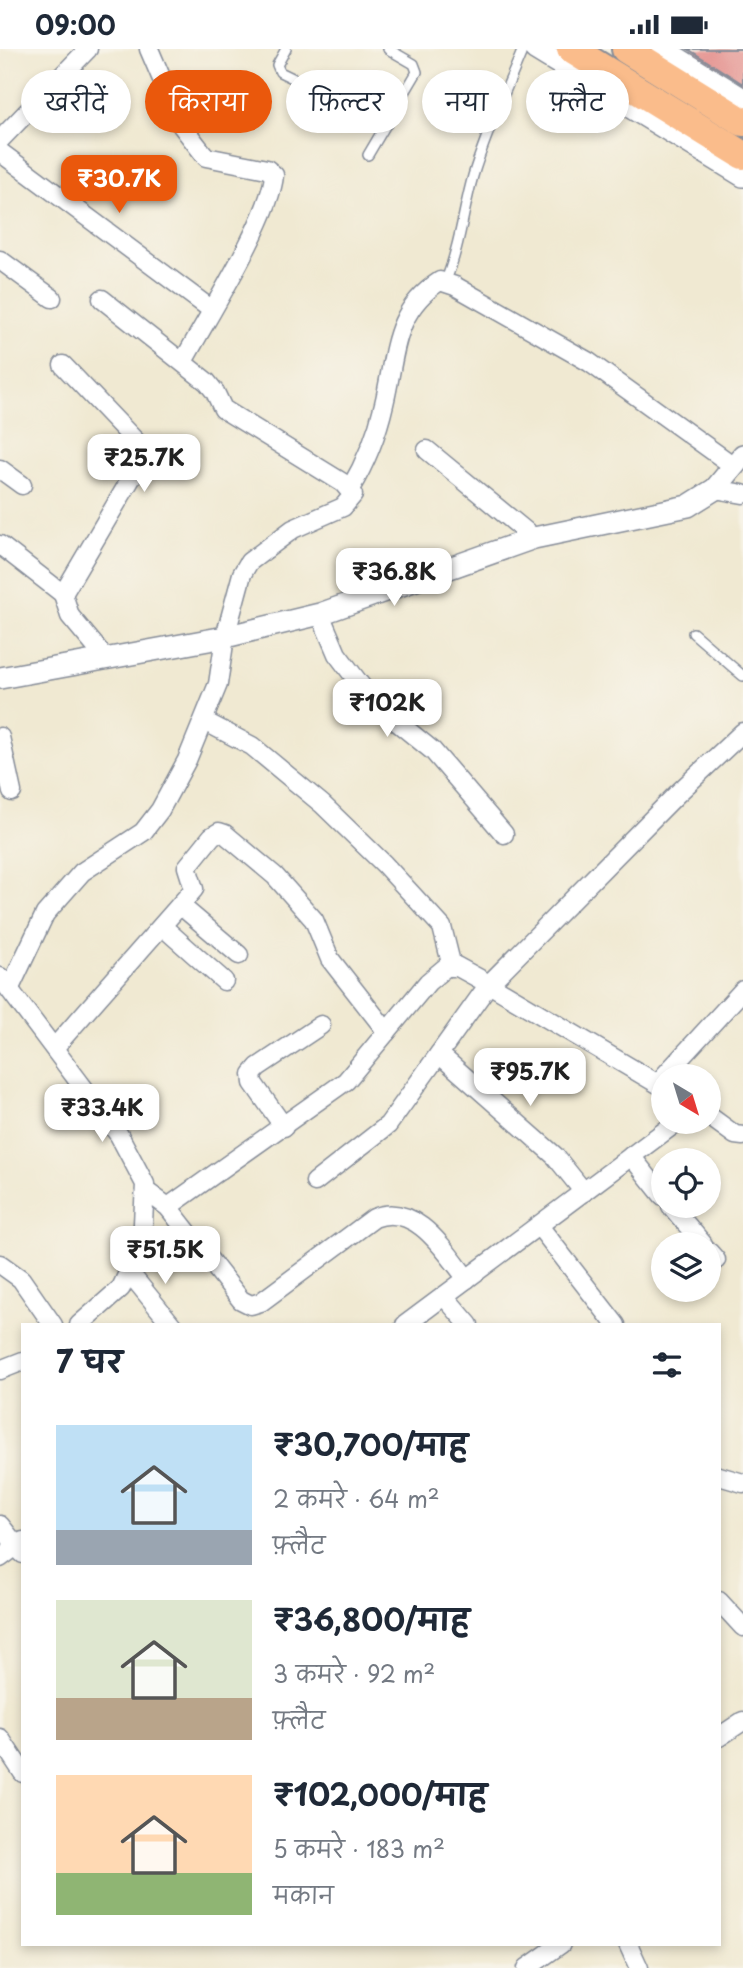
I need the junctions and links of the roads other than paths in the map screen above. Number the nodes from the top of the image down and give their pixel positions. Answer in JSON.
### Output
{"nodes":[{"id":1,"x":88,"y":49,"type":"edge"},
{"id":2,"x":149,"y":49,"type":"edge"},
{"id":3,"x":286,"y":49,"type":"edge"},
{"id":4,"x":388,"y":49,"type":"edge"},
{"id":5,"x":523,"y":49,"type":"edge"},
{"id":6,"x":535,"y":49,"type":"edge"},
{"id":7,"x":571,"y":49,"type":"edge"},
{"id":8,"x":626,"y":49,"type":"edge"},
{"id":9,"x":663,"y":49,"type":"edge"},
{"id":10,"x":286,"y":75,"type":"edge"},
{"id":11,"x":408,"y":88,"type":"edge"},
{"id":12,"x":743,"y":99,"type":"edge"},
{"id":13,"x":743,"y":122,"type":"edge"},
{"id":14,"x":381,"y":133,"type":"edge"},
{"id":15,"x":0,"y":140,"type":"edge"},
{"id":16,"x":0,"y":152,"type":"edge"},
{"id":17,"x":368,"y":155,"type":"dead end"},
{"id":18,"x":743,"y":155,"type":"edge"},
{"id":19,"x":743,"y":176,"type":"edge"},
{"id":20,"x":0,"y":260,"type":"edge"},
{"id":21,"x":446,"y":281,"type":"junction"},
{"id":22,"x":52,"y":298,"type":"dead end"},
{"id":23,"x":102,"y":299,"type":"dead end"},
{"id":24,"x":212,"y":310,"type":"junction"},
{"id":25,"x":183,"y":362,"type":"junction"},
{"id":26,"x":62,"y":365,"type":"dead end"},
{"id":27,"x":427,"y":450,"type":"dead end"},
{"id":28,"x":739,"y":461,"type":"edge"},
{"id":29,"x":0,"y":468,"type":"edge"},
{"id":30,"x":22,"y":485,"type":"dead end"},
{"id":31,"x":350,"y":489,"type":"junction"},
{"id":32,"x":715,"y":489,"type":"junction"},
{"id":33,"x":743,"y":494,"type":"edge"},
{"id":34,"x":534,"y":538,"type":"junction"},
{"id":35,"x":0,"y":545,"type":"edge"},
{"id":36,"x":63,"y":594,"type":"junction"},
{"id":37,"x":320,"y":614,"type":"junction"},
{"id":38,"x":692,"y":633,"type":"dead end"},
{"id":39,"x":225,"y":637,"type":"junction"},
{"id":40,"x":106,"y":659,"type":"junction"},
{"id":41,"x":3,"y":672,"type":"edge"},
{"id":42,"x":743,"y":676,"type":"edge"},
{"id":43,"x":204,"y":721,"type":"junction"},
{"id":44,"x":743,"y":732,"type":"edge"},
{"id":45,"x":0,"y":737,"type":"edge"},
{"id":46,"x":12,"y":792,"type":"dead end"},
{"id":47,"x":504,"y":834,"type":"dead end"},
{"id":48,"x":180,"y":905,"type":"junction"},
{"id":49,"x":162,"y":926,"type":"junction"},
{"id":50,"x":239,"y":955,"type":"dead end"},
{"id":51,"x":452,"y":967,"type":"junction"},
{"id":52,"x":223,"y":981,"type":"dead end"},
{"id":53,"x":5,"y":983,"type":"edge"},
{"id":54,"x":489,"y":984,"type":"junction"},
{"id":55,"x":743,"y":990,"type":"edge"},
{"id":56,"x":321,"y":1025,"type":"dead end"},
{"id":57,"x":387,"y":1032,"type":"junction"},
{"id":58,"x":54,"y":1048,"type":"junction"},
{"id":59,"x":439,"y":1054,"type":"junction"},
{"id":60,"x":677,"y":1064,"type":"edge"},
{"id":61,"x":651,"y":1075,"type":"edge"},
{"id":62,"x":721,"y":1125,"type":"edge"},
{"id":63,"x":284,"y":1127,"type":"junction"},
{"id":64,"x":661,"y":1134,"type":"edge"},
{"id":65,"x":743,"y":1136,"type":"edge"},
{"id":66,"x":631,"y":1156,"type":"junction"},
{"id":67,"x":651,"y":1181,"type":"edge"},
{"id":68,"x":315,"y":1182,"type":"dead end"},
{"id":69,"x":146,"y":1191,"type":"junction"},
{"id":70,"x":584,"y":1192,"type":"junction"},
{"id":71,"x":168,"y":1207,"type":"junction"},
{"id":72,"x":681,"y":1218,"type":"edge"},
{"id":73,"x":539,"y":1226,"type":"junction"},
{"id":74,"x":692,"y":1232,"type":"edge"},
{"id":75,"x":0,"y":1264,"type":"edge"},
{"id":76,"x":129,"y":1272,"type":"junction"},
{"id":77,"x":467,"y":1279,"type":"junction"},
{"id":78,"x":444,"y":1296,"type":"junction"},
{"id":79,"x":52,"y":1323,"type":"edge"},
{"id":80,"x":81,"y":1323,"type":"edge"},
{"id":81,"x":170,"y":1323,"type":"edge"},
{"id":82,"x":408,"y":1323,"type":"edge"},
{"id":83,"x":467,"y":1323,"type":"edge"},
{"id":84,"x":614,"y":1323,"type":"edge"},
{"id":85,"x":21,"y":1362,"type":"edge"},
{"id":86,"x":0,"y":1370,"type":"edge"},
{"id":87,"x":721,"y":1477,"type":"edge"},
{"id":88,"x":743,"y":1483,"type":"edge"},
{"id":89,"x":0,"y":1525,"type":"edge"},
{"id":90,"x":21,"y":1547,"type":"edge"},
{"id":91,"x":0,"y":1558,"type":"edge"},
{"id":92,"x":721,"y":1603,"type":"edge"},
{"id":93,"x":743,"y":1627,"type":"edge"},
{"id":94,"x":743,"y":1721,"type":"edge"},
{"id":95,"x":721,"y":1736,"type":"edge"},
{"id":96,"x":0,"y":1738,"type":"edge"},
{"id":97,"x":21,"y":1770,"type":"edge"},
{"id":98,"x":558,"y":1946,"type":"edge"},
{"id":99,"x":629,"y":1946,"type":"edge"},
{"id":100,"x":527,"y":1968,"type":"edge"},
{"id":101,"x":639,"y":1968,"type":"edge"}],
"edges":[{"from":1,"to":15,"type":"street"},
{"from":2,"to":24,"type":"street"},
{"from":3,"to":10,"type":"lane"},
{"from":4,"to":11,"type":"lane"},
{"from":5,"to":21,"type":"lane"},
{"from":6,"to":19,"type":"street"},
{"from":7,"to":18,"type":"highway"},
{"from":8,"to":13,"type":"highway"},
{"from":9,"to":12,"type":"street"},
{"from":14,"to":17,"type":"lane"},
{"from":16,"to":24,"type":"street"},
{"from":20,"to":22,"type":"street"},
{"from":21,"to":28,"type":"street"},
{"from":21,"to":31,"type":"street"},
{"from":23,"to":25,"type":"street"},
{"from":24,"to":25,"type":"street"},
{"from":25,"to":31,"type":"street"},
{"from":26,"to":36,"type":"street"},
{"from":27,"to":34,"type":"street"},
{"from":28,"to":32,"type":"street"},
{"from":29,"to":30,"type":"street"},
{"from":31,"to":39,"type":"street"},
{"from":32,"to":33,"type":"street"},
{"from":32,"to":34,"type":"street"},
{"from":34,"to":37,"type":"street"},
{"from":35,"to":36,"type":"street"},
{"from":36,"to":40,"type":"street"},
{"from":37,"to":39,"type":"street"},
{"from":37,"to":47,"type":"street"},
{"from":38,"to":42,"type":"lane"},
{"from":39,"to":40,"type":"street"},
{"from":39,"to":43,"type":"street"},
{"from":40,"to":41,"type":"street"},
{"from":43,"to":51,"type":"street"},
{"from":43,"to":53,"type":"street"},
{"from":44,"to":54,"type":"street"},
{"from":45,"to":46,"type":"street"},
{"from":48,"to":49,"type":"street"},
{"from":48,"to":50,"type":"street"},
{"from":48,"to":57,"type":"street"},
{"from":49,"to":52,"type":"street"},
{"from":49,"to":58,"type":"street"},
{"from":51,"to":54,"type":"street"},
{"from":51,"to":57,"type":"street"},
{"from":53,"to":58,"type":"street"},
{"from":54,"to":59,"type":"street"},
{"from":54,"to":61,"type":"street"},
{"from":55,"to":60,"type":"street"},
{"from":56,"to":63,"type":"street"},
{"from":57,"to":63,"type":"street"},
{"from":58,"to":69,"type":"street"},
{"from":59,"to":68,"type":"street"},
{"from":59,"to":70,"type":"street"},
{"from":62,"to":65,"type":"street"},
{"from":63,"to":71,"type":"street"},
{"from":64,"to":66,"type":"street"},
{"from":66,"to":67,"type":"street"},
{"from":66,"to":70,"type":"street"},
{"from":69,"to":71,"type":"street"},
{"from":69,"to":76,"type":"street"},
{"from":70,"to":73,"type":"street"},
{"from":71,"to":77,"type":"street"},
{"from":72,"to":74,"type":"street"},
{"from":73,"to":77,"type":"street"},
{"from":73,"to":84,"type":"street"},
{"from":75,"to":79,"type":"street"},
{"from":76,"to":80,"type":"street"},
{"from":76,"to":81,"type":"street"},
{"from":77,"to":78,"type":"street"},
{"from":78,"to":82,"type":"street"},
{"from":78,"to":83,"type":"street"},
{"from":85,"to":86,"type":"street"},
{"from":87,"to":88,"type":"street"},
{"from":89,"to":90,"type":"street"},
{"from":90,"to":91,"type":"street"},
{"from":92,"to":93,"type":"street"},
{"from":94,"to":95,"type":"street"},
{"from":96,"to":97,"type":"street"},
{"from":98,"to":100,"type":"street"},
{"from":99,"to":101,"type":"street"}]}
